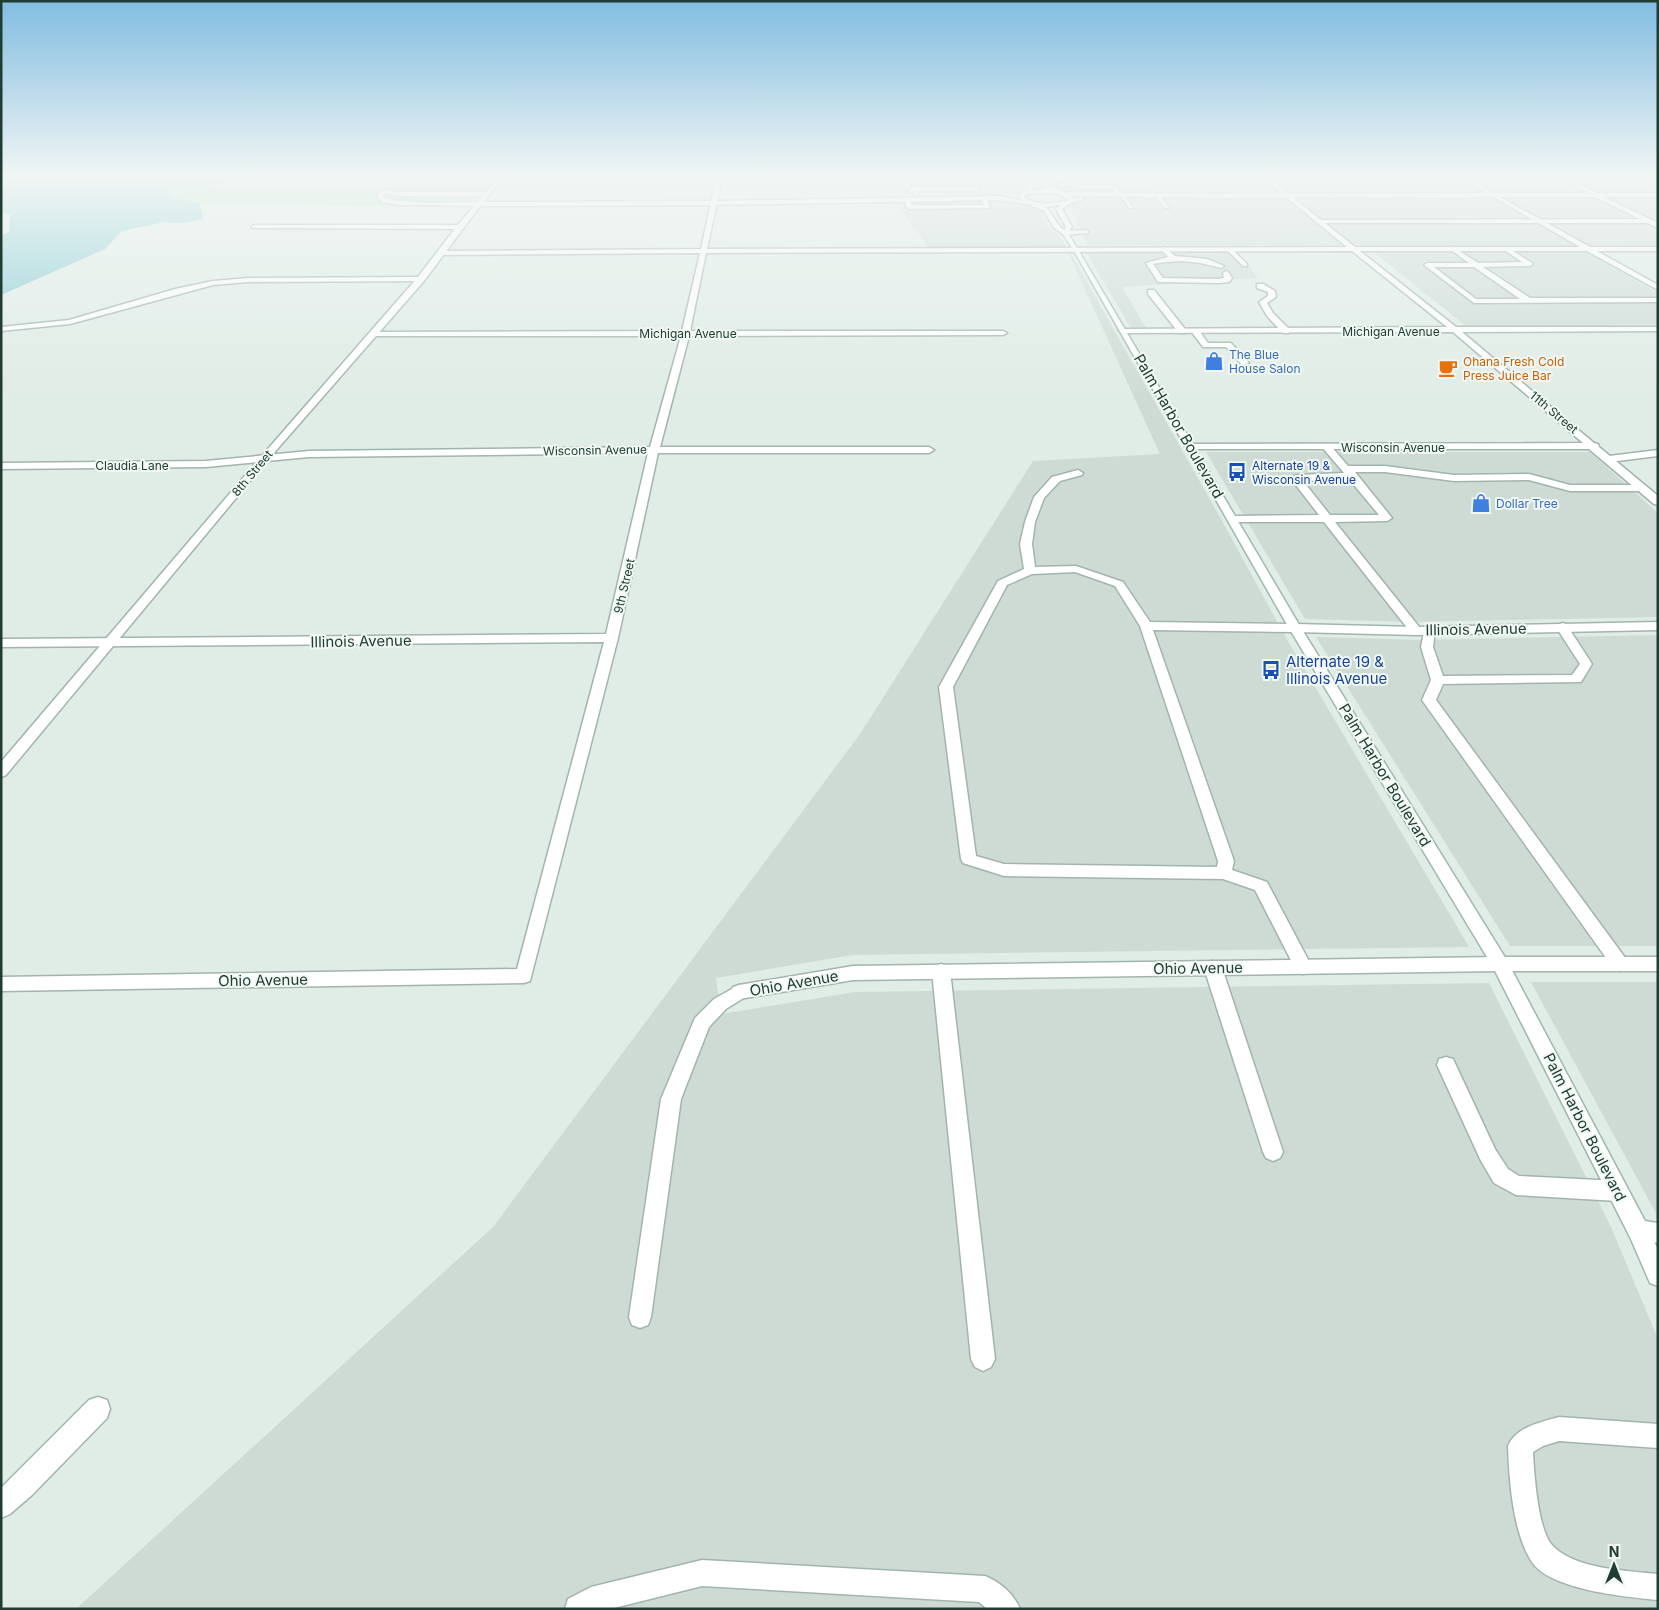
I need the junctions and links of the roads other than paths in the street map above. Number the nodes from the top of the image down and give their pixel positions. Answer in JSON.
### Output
{"nodes":[{"id":1,"x":443,"y":250,"type":"edge"},
{"id":2,"x":866,"y":250,"type":"edge"},
{"id":3,"x":1077,"y":250,"type":"edge"},
{"id":4,"x":1162,"y":250,"type":"edge"},
{"id":5,"x":1230,"y":250,"type":"edge"},
{"id":6,"x":1353,"y":250,"type":"edge"},
{"id":7,"x":1453,"y":250,"type":"edge"},
{"id":8,"x":1508,"y":250,"type":"edge"},
{"id":9,"x":1592,"y":250,"type":"edge"},
{"id":10,"x":706,"y":251,"type":"junction"},
{"id":11,"x":441,"y":253,"type":"junction"},
{"id":12,"x":1172,"y":258,"type":"junction"},
{"id":13,"x":1245,"y":265,"type":"dead end"},
{"id":14,"x":1476,"y":265,"type":"junction"},
{"id":15,"x":1221,"y":266,"type":"dead end"},
{"id":16,"x":1226,"y":273,"type":"dead end"},
{"id":17,"x":421,"y":279,"type":"junction"},
{"id":18,"x":1260,"y":286,"type":"dead end"},
{"id":19,"x":1658,"y":288,"type":"edge"},
{"id":20,"x":1151,"y":292,"type":"dead end"},
{"id":21,"x":1658,"y":300,"type":"edge"},
{"id":22,"x":1529,"y":301,"type":"junction"},
{"id":23,"x":1,"y":329,"type":"edge"},
{"id":24,"x":1658,"y":329,"type":"edge"},
{"id":25,"x":1124,"y":331,"type":"junction"},
{"id":26,"x":1182,"y":331,"type":"junction"},
{"id":27,"x":1195,"y":331,"type":"junction"},
{"id":28,"x":1286,"y":331,"type":"junction"},
{"id":29,"x":1456,"y":331,"type":"junction"},
{"id":30,"x":686,"y":333,"type":"junction"},
{"id":31,"x":1003,"y":333,"type":"dead end"},
{"id":32,"x":374,"y":334,"type":"junction"},
{"id":33,"x":1245,"y":363,"type":"dead end"},
{"id":34,"x":1327,"y":446,"type":"junction"},
{"id":35,"x":1595,"y":446,"type":"junction"},
{"id":36,"x":1192,"y":447,"type":"junction"},
{"id":37,"x":654,"y":450,"type":"junction"},
{"id":38,"x":928,"y":450,"type":"dead end"},
{"id":39,"x":1658,"y":453,"type":"edge"},
{"id":40,"x":1609,"y":459,"type":"junction"},
{"id":41,"x":263,"y":460,"type":"junction"},
{"id":42,"x":1,"y":466,"type":"edge"},
{"id":43,"x":1078,"y":472,"type":"dead end"},
{"id":44,"x":1349,"y":472,"type":"junction"},
{"id":45,"x":1642,"y":488,"type":"junction"},
{"id":46,"x":1658,"y":502,"type":"edge"},
{"id":47,"x":1329,"y":518,"type":"junction"},
{"id":48,"x":1234,"y":519,"type":"junction"},
{"id":49,"x":1030,"y":571,"type":"junction"},
{"id":50,"x":1146,"y":626,"type":"junction"},
{"id":51,"x":1658,"y":626,"type":"edge"},
{"id":52,"x":1562,"y":627,"type":"junction"},
{"id":53,"x":1295,"y":628,"type":"junction"},
{"id":54,"x":1423,"y":630,"type":"junction"},
{"id":55,"x":612,"y":638,"type":"junction"},
{"id":56,"x":1,"y":643,"type":"edge"},
{"id":57,"x":110,"y":643,"type":"junction"},
{"id":58,"x":1438,"y":680,"type":"junction"},
{"id":59,"x":1,"y":772,"type":"edge"},
{"id":60,"x":1224,"y":873,"type":"junction"},
{"id":61,"x":1500,"y":964,"type":"junction"},
{"id":62,"x":1620,"y":964,"type":"junction"},
{"id":63,"x":1658,"y":964,"type":"edge"},
{"id":64,"x":1304,"y":967,"type":"junction"},
{"id":65,"x":1213,"y":968,"type":"junction"},
{"id":66,"x":941,"y":971,"type":"junction"},
{"id":67,"x":524,"y":976,"type":"joint"},
{"id":68,"x":1,"y":984,"type":"edge"},
{"id":69,"x":1446,"y":1065,"type":"dead end"},
{"id":70,"x":1273,"y":1152,"type":"dead end"},
{"id":71,"x":1618,"y":1191,"type":"junction"},
{"id":72,"x":1648,"y":1232,"type":"edge"},
{"id":73,"x":1658,"y":1275,"type":"edge"},
{"id":74,"x":640,"y":1317,"type":"dead end"},
{"id":75,"x":983,"y":1359,"type":"dead end"},
{"id":76,"x":98,"y":1409,"type":"dead end"},
{"id":77,"x":1658,"y":1436,"type":"edge"},
{"id":78,"x":1,"y":1505,"type":"edge"},
{"id":79,"x":1658,"y":1587,"type":"edge"},
{"id":80,"x":578,"y":1609,"type":"edge"},
{"id":81,"x":1007,"y":1609,"type":"edge"}],
"edges":[{"from":1,"to":11,"type":"street","name":"8th Street"},
{"from":2,"to":10,"type":"street"},
{"from":3,"to":25,"type":"street","name":"Palm Harbor Boulevard"},
{"from":4,"to":12,"type":"street"},
{"from":5,"to":13,"type":"street"},
{"from":6,"to":29,"type":"street","name":"11th Street"},
{"from":7,"to":14,"type":"street"},
{"from":8,"to":14,"type":"street"},
{"from":9,"to":19,"type":"street"},
{"from":10,"to":11,"type":"street"},
{"from":10,"to":30,"type":"street","name":"9th Street"},
{"from":11,"to":17,"type":"street","name":"8th Street"},
{"from":12,"to":15,"type":"street"},
{"from":12,"to":16,"type":"street"},
{"from":14,"to":22,"type":"street"},
{"from":14,"to":22,"type":"street"},
{"from":17,"to":23,"type":"street"},
{"from":17,"to":32,"type":"street","name":"8th Street"},
{"from":18,"to":28,"type":"street"},
{"from":20,"to":26,"type":"street"},
{"from":21,"to":22,"type":"street"},
{"from":24,"to":29,"type":"street","name":"Michigan Avenue"},
{"from":25,"to":26,"type":"street","name":"Michigan Avenue"},
{"from":25,"to":36,"type":"street","name":"Palm Harbor Boulevard"},
{"from":26,"to":27,"type":"street","name":"Michigan Avenue"},
{"from":27,"to":28,"type":"street","name":"Michigan Avenue"},
{"from":27,"to":33,"type":"street"},
{"from":28,"to":29,"type":"street","name":"Michigan Avenue"},
{"from":29,"to":35,"type":"street","name":"11th Street"},
{"from":30,"to":31,"type":"street","name":"Michigan Avenue"},
{"from":30,"to":32,"type":"street","name":"Michigan Avenue"},
{"from":30,"to":37,"type":"street","name":"9th Street"},
{"from":32,"to":41,"type":"street","name":"8th Street"},
{"from":34,"to":35,"type":"street","name":"Wisconsin Avenue"},
{"from":34,"to":36,"type":"street","name":"Wisconsin Avenue"},
{"from":34,"to":44,"type":"street"},
{"from":35,"to":40,"type":"street","name":"11th Street"},
{"from":36,"to":48,"type":"street","name":"Palm Harbor Boulevard"},
{"from":37,"to":38,"type":"street","name":"Wisconsin Avenue"},
{"from":37,"to":41,"type":"street","name":"Wisconsin Avenue"},
{"from":37,"to":55,"type":"street","name":"9th Street"},
{"from":39,"to":40,"type":"street"},
{"from":40,"to":45,"type":"street","name":"11th Street"},
{"from":41,"to":42,"type":"street","name":"Claudia Lane"},
{"from":41,"to":57,"type":"street","name":"8th Street"},
{"from":43,"to":49,"type":"street"},
{"from":44,"to":45,"type":"street"},
{"from":44,"to":47,"type":"street"},
{"from":44,"to":47,"type":"street"},
{"from":45,"to":46,"type":"street","name":"11th Street"},
{"from":47,"to":48,"type":"street"},
{"from":47,"to":54,"type":"street"},
{"from":48,"to":53,"type":"street","name":"Palm Harbor Boulevard"},
{"from":49,"to":50,"type":"street"},
{"from":49,"to":60,"type":"street"},
{"from":50,"to":53,"type":"street","name":"Illinois Avenue"},
{"from":50,"to":60,"type":"street"},
{"from":51,"to":52,"type":"street","name":"Illinois Avenue"},
{"from":52,"to":54,"type":"street","name":"Illinois Avenue"},
{"from":52,"to":58,"type":"street"},
{"from":53,"to":54,"type":"street","name":"Illinois Avenue"},
{"from":53,"to":61,"type":"street","name":"Palm Harbor Boulevard"},
{"from":54,"to":58,"type":"street"},
{"from":55,"to":57,"type":"street","name":"Illinois Avenue"},
{"from":55,"to":67,"type":"street","name":"9th Street"},
{"from":56,"to":57,"type":"street","name":"Illinois Avenue"},
{"from":57,"to":59,"type":"street","name":"8th Street"},
{"from":58,"to":62,"type":"street"},
{"from":60,"to":64,"type":"street"},
{"from":61,"to":62,"type":"street","name":"Ohio Avenue"},
{"from":61,"to":64,"type":"street","name":"Ohio Avenue"},
{"from":61,"to":71,"type":"street","name":"Palm Harbor Boulevard"},
{"from":62,"to":63,"type":"street","name":"Ohio Avenue"},
{"from":64,"to":65,"type":"street","name":"Ohio Avenue"},
{"from":65,"to":66,"type":"street","name":"Ohio Avenue"},
{"from":65,"to":70,"type":"street"},
{"from":66,"to":74,"type":"street","name":"Ohio Avenue"},
{"from":66,"to":75,"type":"street"},
{"from":67,"to":68,"type":"street","name":"Ohio Avenue"},
{"from":69,"to":71,"type":"street"},
{"from":71,"to":72,"type":"street","name":"Palm Harbor Boulevard"},
{"from":72,"to":73,"type":"street","name":"Palm Harbor Boulevard"},
{"from":76,"to":78,"type":"street"},
{"from":77,"to":79,"type":"street"},
{"from":80,"to":81,"type":"street"}]}
